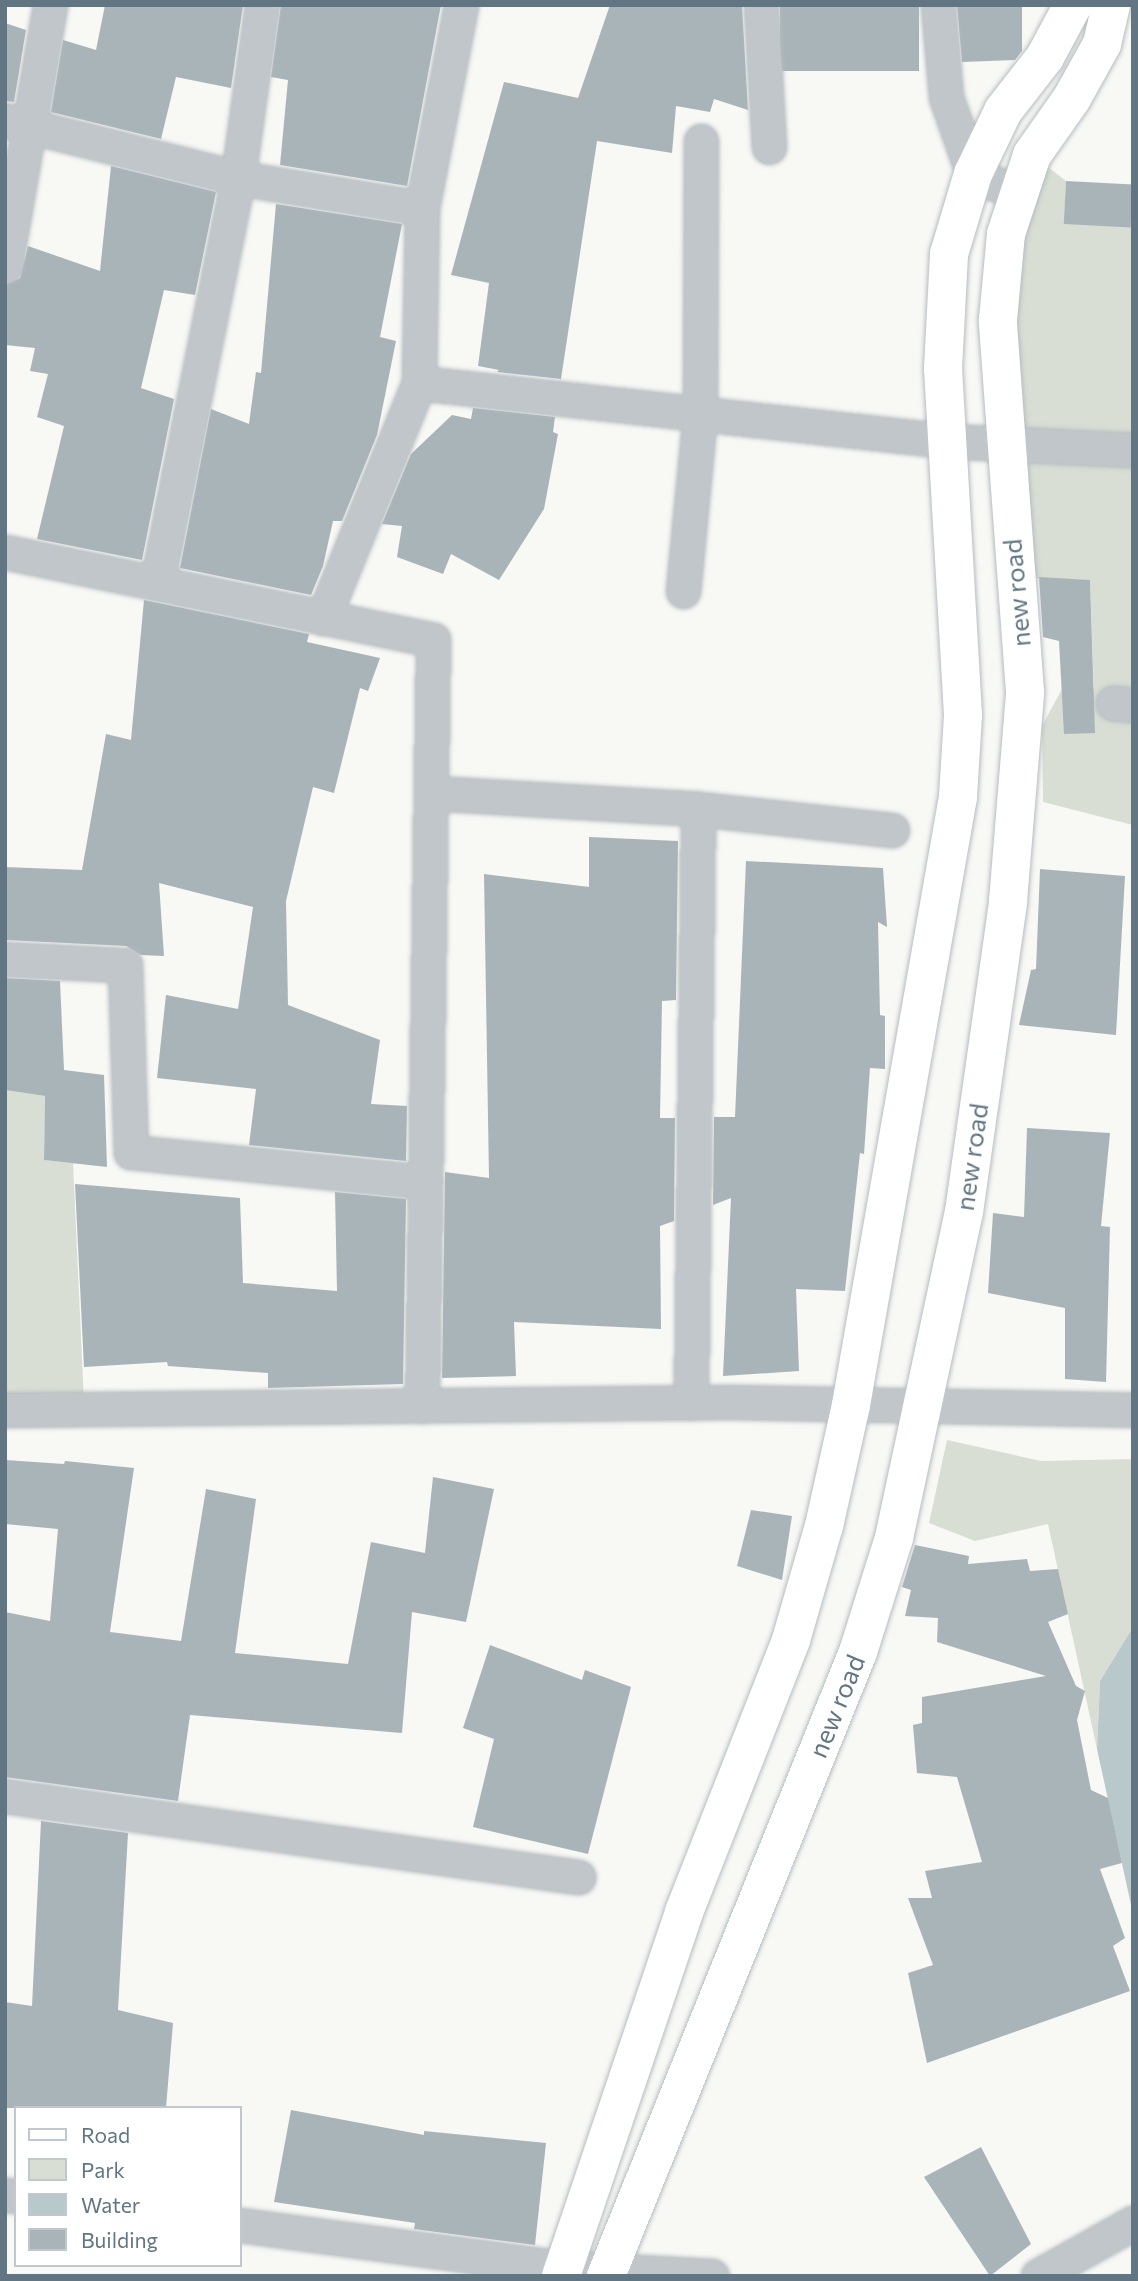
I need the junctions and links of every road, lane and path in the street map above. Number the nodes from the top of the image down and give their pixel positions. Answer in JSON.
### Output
{"nodes":[{"id":1,"x":50,"y":5,"type":"edge"},
{"id":2,"x":262,"y":5,"type":"edge"},
{"id":3,"x":461,"y":5,"type":"edge"},
{"id":4,"x":761,"y":5,"type":"edge"},
{"id":5,"x":938,"y":5,"type":"edge"},
{"id":6,"x":1073,"y":5,"type":"edge"},
{"id":7,"x":1111,"y":5,"type":"edge"},
{"id":8,"x":18,"y":123,"type":"edge"},
{"id":9,"x":701,"y":141,"type":"dead end"},
{"id":10,"x":769,"y":147,"type":"dead end"},
{"id":11,"x":973,"y":174,"type":"junction"},
{"id":12,"x":238,"y":178,"type":"junction"},
{"id":13,"x":1019,"y":194,"type":"junction"},
{"id":14,"x":422,"y":208,"type":"junction"},
{"id":15,"x":5,"y":266,"type":"edge"},
{"id":16,"x":419,"y":383,"type":"junction"},
{"id":17,"x":700,"y":415,"type":"junction"},
{"id":18,"x":948,"y":441,"type":"junction"},
{"id":19,"x":1005,"y":443,"type":"junction"},
{"id":20,"x":1133,"y":450,"type":"edge"},
{"id":21,"x":5,"y":552,"type":"edge"},
{"id":22,"x":157,"y":583,"type":"junction"},
{"id":23,"x":684,"y":590,"type":"dead end"},
{"id":24,"x":323,"y":618,"type":"junction"},
{"id":25,"x":431,"y":793,"type":"junction"},
{"id":26,"x":698,"y":810,"type":"junction"},
{"id":27,"x":892,"y":830,"type":"dead end"},
{"id":28,"x":5,"y":959,"type":"edge"},
{"id":29,"x":425,"y":1182,"type":"junction"},
{"id":30,"x":1133,"y":1396,"type":"edge"},
{"id":31,"x":691,"y":1403,"type":"junction"},
{"id":32,"x":851,"y":1405,"type":"junction"},
{"id":33,"x":422,"y":1406,"type":"junction"},
{"id":34,"x":920,"y":1406,"type":"junction"},
{"id":35,"x":5,"y":1410,"type":"edge"},
{"id":36,"x":1133,"y":1410,"type":"edge"},
{"id":37,"x":5,"y":1796,"type":"edge"},
{"id":38,"x":578,"y":1877,"type":"dead end"},
{"id":39,"x":1133,"y":2223,"type":"edge"},
{"id":40,"x":242,"y":2225,"type":"edge"},
{"id":41,"x":562,"y":2272,"type":"edge"},
{"id":42,"x":607,"y":2272,"type":"edge"},
{"id":43,"x":712,"y":2276,"type":"edge"},
{"id":44,"x":1038,"y":2276,"type":"edge"}],
"edges":[{"from":1,"to":8,"type":"street"},
{"from":2,"to":12,"type":"street"},
{"from":3,"to":14,"type":"street"},
{"from":4,"to":10,"type":"street"},
{"from":5,"to":11,"type":"street"},
{"from":6,"to":11,"type":"main road"},
{"from":7,"to":13,"type":"main road","name":"new road"},
{"from":8,"to":12,"type":"street"},
{"from":8,"to":15,"type":"street"},
{"from":9,"to":17,"type":"street"},
{"from":11,"to":13,"type":"street"},
{"from":11,"to":18,"type":"main road"},
{"from":12,"to":14,"type":"street"},
{"from":12,"to":22,"type":"street"},
{"from":13,"to":19,"type":"main road","name":"new road"},
{"from":14,"to":16,"type":"street"},
{"from":16,"to":17,"type":"street"},
{"from":16,"to":24,"type":"street"},
{"from":17,"to":18,"type":"street"},
{"from":17,"to":23,"type":"street"},
{"from":18,"to":19,"type":"street"},
{"from":18,"to":32,"type":"main road"},
{"from":19,"to":20,"type":"street"},
{"from":19,"to":34,"type":"main road","name":"new road"},
{"from":21,"to":22,"type":"street"},
{"from":22,"to":24,"type":"street"},
{"from":24,"to":25,"type":"street"},
{"from":25,"to":26,"type":"street"},
{"from":25,"to":29,"type":"street"},
{"from":26,"to":27,"type":"street"},
{"from":26,"to":31,"type":"street"},
{"from":28,"to":29,"type":"street"},
{"from":29,"to":33,"type":"street"},
{"from":30,"to":36,"type":"street"},
{"from":31,"to":32,"type":"street"},
{"from":31,"to":33,"type":"street"},
{"from":32,"to":34,"type":"street"},
{"from":32,"to":41,"type":"main road"},
{"from":33,"to":35,"type":"street"},
{"from":34,"to":36,"type":"street"},
{"from":34,"to":42,"type":"main road","name":"new road"},
{"from":37,"to":38,"type":"street"},
{"from":39,"to":44,"type":"street"},
{"from":40,"to":41,"type":"street"},
{"from":41,"to":42,"type":"street"},
{"from":42,"to":43,"type":"street"}]}
